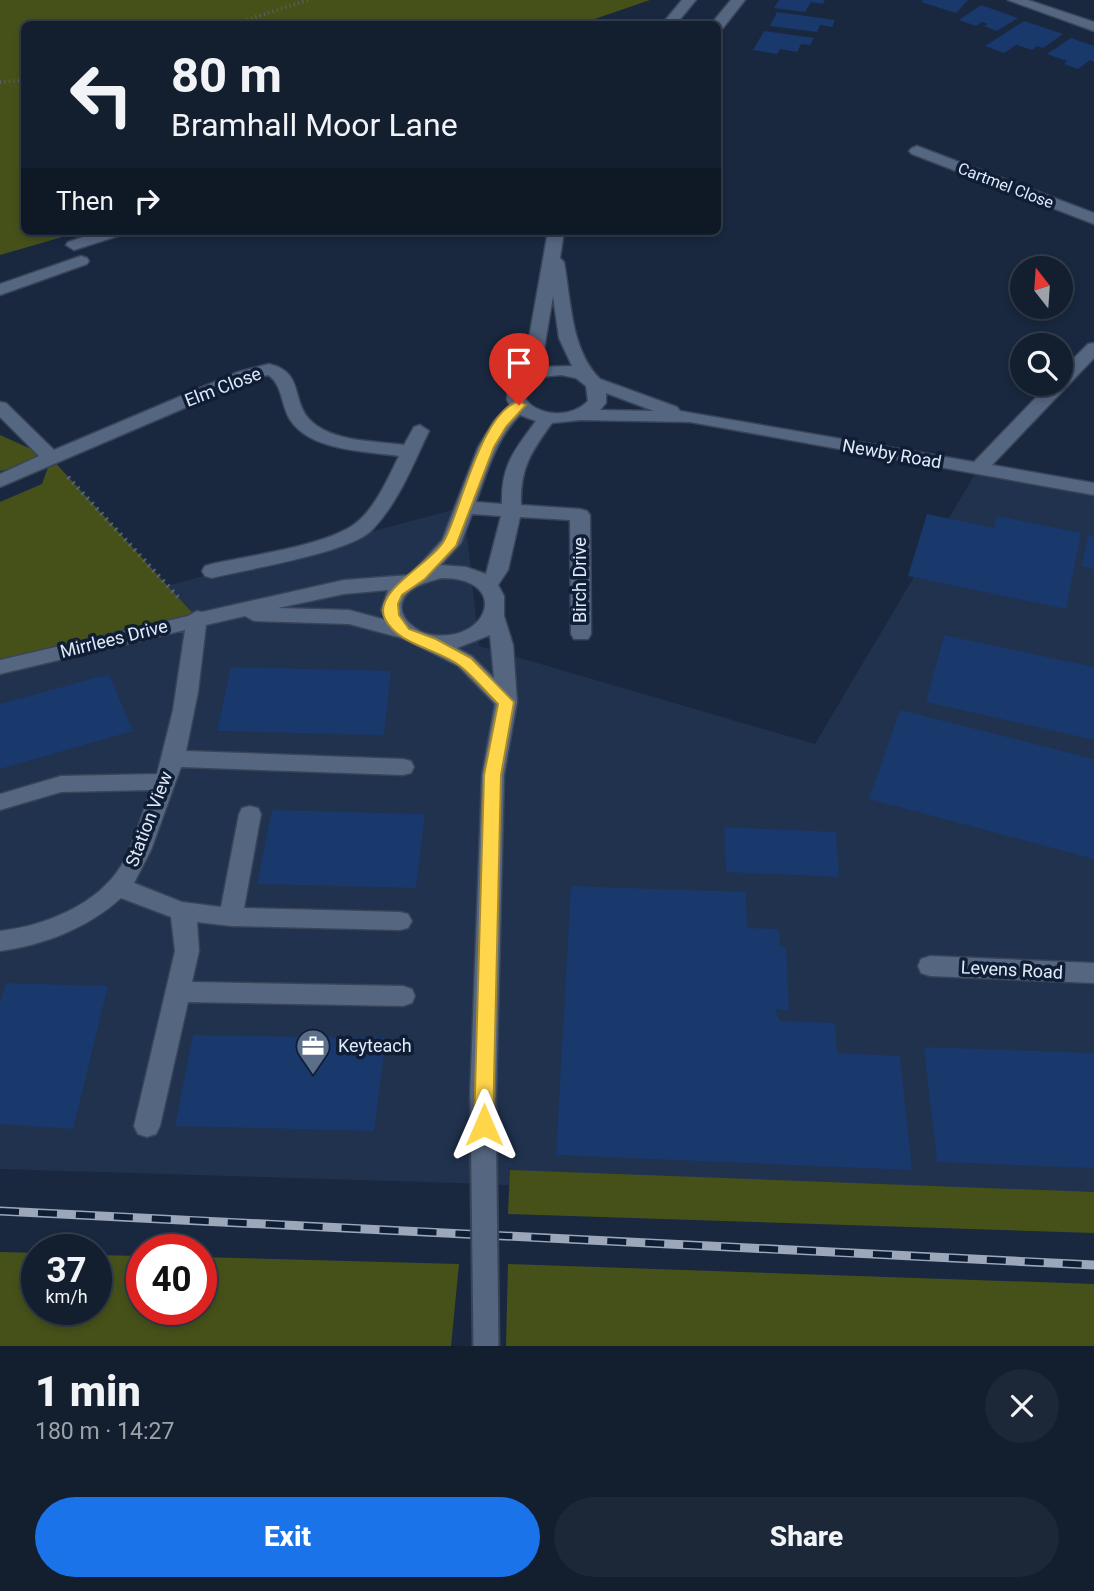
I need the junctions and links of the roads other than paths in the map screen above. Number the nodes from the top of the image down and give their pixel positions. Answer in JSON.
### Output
{"nodes":[{"id":1,"x":689,"y":0,"type":"edge"},
{"id":2,"x":738,"y":0,"type":"edge"},
{"id":3,"x":1015,"y":0,"type":"edge"},
{"id":4,"x":672,"y":21,"type":"edge"},
{"id":5,"x":721,"y":21,"type":"edge"},
{"id":6,"x":1094,"y":27,"type":"edge"},
{"id":7,"x":918,"y":151,"type":"dead end"},
{"id":8,"x":1094,"y":219,"type":"edge"},
{"id":9,"x":111,"y":235,"type":"edge"},
{"id":10,"x":554,"y":238,"type":"edge"},
{"id":11,"x":0,"y":290,"type":"edge"},
{"id":12,"x":1094,"y":348,"type":"edge"},
{"id":13,"x":1073,"y":370,"type":"edge"},
{"id":14,"x":531,"y":375,"type":"junction"},
{"id":15,"x":589,"y":379,"type":"junction"},
{"id":16,"x":1048,"y":396,"type":"edge"},
{"id":17,"x":519,"y":405,"type":"junction"},
{"id":18,"x":0,"y":407,"type":"edge"},
{"id":19,"x":580,"y":415,"type":"junction"},
{"id":20,"x":690,"y":417,"type":"junction"},
{"id":21,"x":547,"y":418,"type":"junction"},
{"id":22,"x":420,"y":431,"type":"dead end"},
{"id":23,"x":410,"y":452,"type":"junction"},
{"id":24,"x":51,"y":458,"type":"junction"},
{"id":25,"x":978,"y":469,"type":"junction"},
{"id":26,"x":0,"y":481,"type":"edge"},
{"id":27,"x":1094,"y":489,"type":"edge"},
{"id":28,"x":464,"y":507,"type":"junction"},
{"id":29,"x":512,"y":510,"type":"junction"},
{"id":30,"x":212,"y":571,"type":"dead end"},
{"id":31,"x":413,"y":579,"type":"junction"},
{"id":32,"x":488,"y":586,"type":"junction"},
{"id":33,"x":228,"y":613,"type":"junction"},
{"id":34,"x":197,"y":618,"type":"junction"},
{"id":35,"x":495,"y":618,"type":"junction"},
{"id":36,"x":404,"y":632,"type":"junction"},
{"id":37,"x":580,"y":634,"type":"dead end"},
{"id":38,"x":431,"y":643,"type":"junction"},
{"id":39,"x":0,"y":667,"type":"edge"},
{"id":40,"x":506,"y":702,"type":"junction"},
{"id":41,"x":172,"y":759,"type":"junction"},
{"id":42,"x":403,"y":767,"type":"dead end"},
{"id":43,"x":164,"y":782,"type":"junction"},
{"id":44,"x":0,"y":802,"type":"edge"},
{"id":45,"x":250,"y":814,"type":"dead end"},
{"id":46,"x":116,"y":886,"type":"junction"},
{"id":47,"x":180,"y":911,"type":"junction"},
{"id":48,"x":231,"y":917,"type":"junction"},
{"id":49,"x":400,"y":921,"type":"dead end"},
{"id":50,"x":0,"y":941,"type":"edge"},
{"id":51,"x":930,"y":966,"type":"dead end"},
{"id":52,"x":1094,"y":972,"type":"edge"},
{"id":53,"x":176,"y":992,"type":"junction"},
{"id":54,"x":403,"y":996,"type":"dead end"},
{"id":55,"x":147,"y":1126,"type":"dead end"},
{"id":56,"x":486,"y":1346,"type":"edge"}],
"edges":[{"from":1,"to":4,"type":"street"},
{"from":2,"to":5,"type":"street"},
{"from":3,"to":6,"type":"street"},
{"from":7,"to":8,"type":"street","name":"Cartmel Close"},
{"from":9,"to":11,"type":"street"},
{"from":10,"to":14,"type":"street"},
{"from":10,"to":15,"type":"street"},
{"from":12,"to":13,"type":"street"},
{"from":14,"to":15,"type":"street"},
{"from":14,"to":17,"type":"street"},
{"from":15,"to":19,"type":"street"},
{"from":15,"to":20,"type":"street","name":"Newby Road"},
{"from":16,"to":25,"type":"street"},
{"from":17,"to":21,"type":"street"},
{"from":17,"to":28,"type":"street"},
{"from":18,"to":24,"type":"street"},
{"from":19,"to":20,"type":"street","name":"Newby Road"},
{"from":19,"to":21,"type":"street"},
{"from":20,"to":25,"type":"street","name":"Newby Road"},
{"from":21,"to":29,"type":"street"},
{"from":22,"to":23,"type":"street"},
{"from":23,"to":24,"type":"street","name":"Elm Close"},
{"from":23,"to":30,"type":"street"},
{"from":24,"to":26,"type":"street"},
{"from":25,"to":27,"type":"street","name":"Newby Road"},
{"from":28,"to":29,"type":"street","name":"Birch Drive"},
{"from":28,"to":31,"type":"street"},
{"from":29,"to":32,"type":"street"},
{"from":29,"to":37,"type":"street","name":"Birch Drive"},
{"from":31,"to":32,"type":"street"},
{"from":31,"to":33,"type":"street","name":"Mirrlees Drive"},
{"from":31,"to":36,"type":"street"},
{"from":32,"to":35,"type":"street"},
{"from":33,"to":34,"type":"street","name":"Mirrlees Drive"},
{"from":33,"to":36,"type":"street","name":"Mirrlees Drive"},
{"from":34,"to":39,"type":"street","name":"Mirrlees Drive"},
{"from":34,"to":41,"type":"street","name":"Station View"},
{"from":35,"to":38,"type":"street"},
{"from":35,"to":40,"type":"street"},
{"from":36,"to":38,"type":"street"},
{"from":38,"to":40,"type":"street"},
{"from":40,"to":56,"type":"street","bridge":true},
{"from":41,"to":42,"type":"street"},
{"from":41,"to":43,"type":"street","name":"Station View"},
{"from":43,"to":44,"type":"street"},
{"from":43,"to":46,"type":"street","name":"Station View"},
{"from":45,"to":48,"type":"street"},
{"from":46,"to":47,"type":"street"},
{"from":46,"to":50,"type":"street","name":"Station View"},
{"from":47,"to":48,"type":"street"},
{"from":47,"to":53,"type":"street"},
{"from":48,"to":49,"type":"street"},
{"from":51,"to":52,"type":"street","name":"Levens Road"},
{"from":53,"to":54,"type":"street"},
{"from":53,"to":55,"type":"street"}]}
